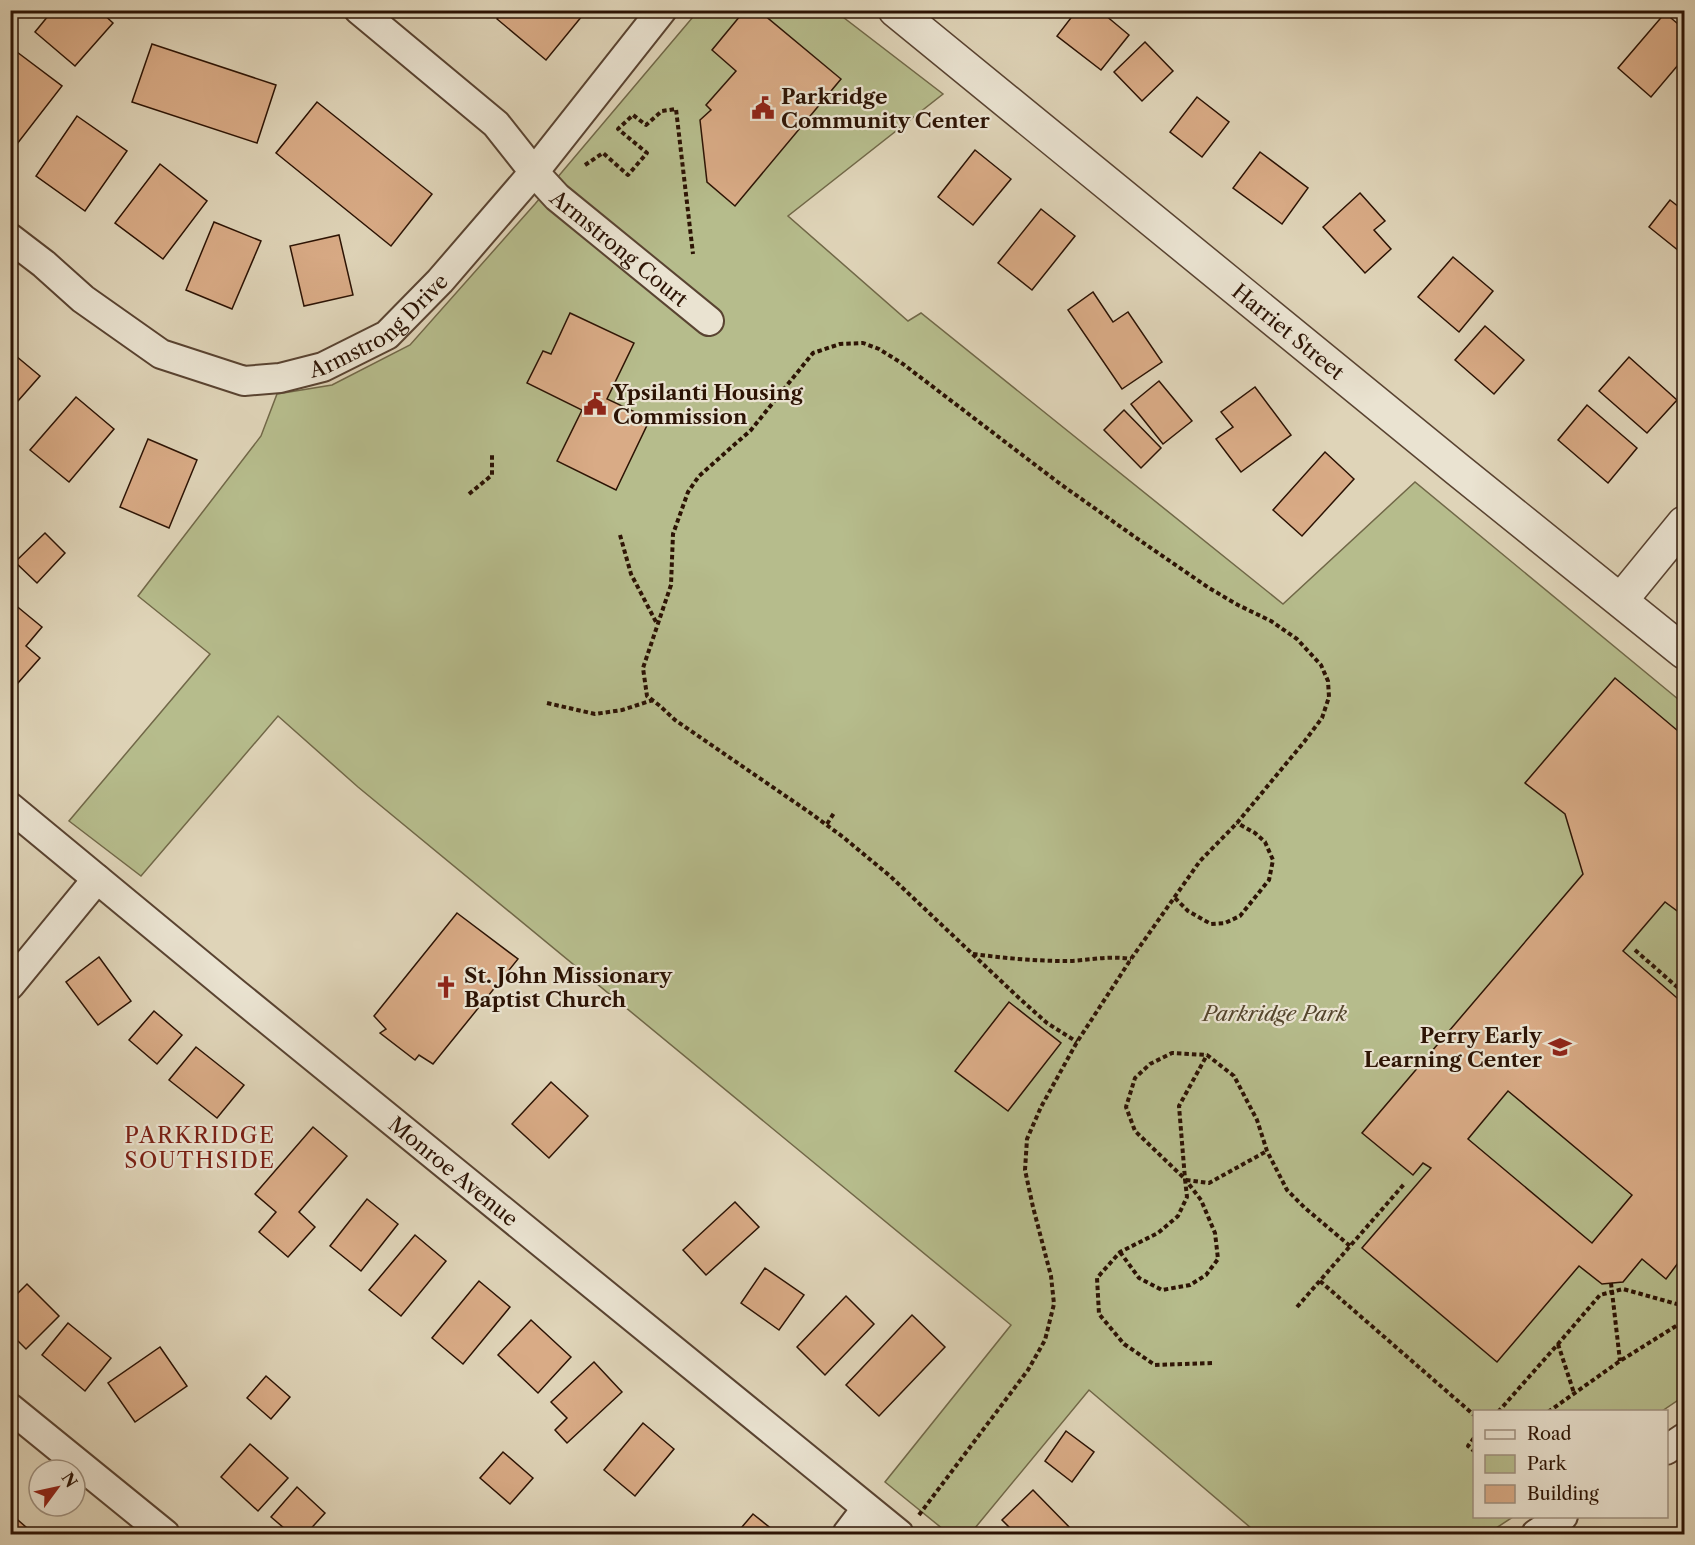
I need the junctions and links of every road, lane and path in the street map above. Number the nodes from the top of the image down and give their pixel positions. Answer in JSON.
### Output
{"nodes":[{"id":1,"x":359,"y":10,"type":"edge"},
{"id":2,"x":662,"y":10,"type":"edge"},
{"id":3,"x":895,"y":10,"type":"edge"},
{"id":4,"x":585,"y":165,"type":"dead end"},
{"id":5,"x":534,"y":172,"type":"junction"},
{"id":6,"x":10,"y":238,"type":"edge"},
{"id":7,"x":693,"y":254,"type":"dead end"},
{"id":8,"x":709,"y":321,"type":"dead end"},
{"id":9,"x":492,"y":454,"type":"dead end"},
{"id":10,"x":469,"y":494,"type":"dead end"},
{"id":11,"x":1684,"y":523,"type":"edge"},
{"id":12,"x":620,"y":535,"type":"dead end"},
{"id":13,"x":1621,"y":600,"type":"junction"},
{"id":14,"x":657,"y":623,"type":"junction"},
{"id":15,"x":1684,"y":652,"type":"edge"},
{"id":16,"x":653,"y":700,"type":"junction"},
{"id":17,"x":547,"y":703,"type":"dead end"},
{"id":18,"x":10,"y":807,"type":"edge"},
{"id":19,"x":834,"y":813,"type":"dead end"},
{"id":20,"x":1237,"y":823,"type":"junction"},
{"id":21,"x":826,"y":824,"type":"junction"},
{"id":22,"x":97,"y":879,"type":"junction"},
{"id":23,"x":1175,"y":898,"type":"junction"},
{"id":24,"x":1635,"y":950,"type":"dead end"},
{"id":25,"x":973,"y":954,"type":"junction"},
{"id":26,"x":1131,"y":958,"type":"junction"},
{"id":27,"x":10,"y":985,"type":"edge"},
{"id":28,"x":1684,"y":993,"type":"edge"},
{"id":29,"x":1077,"y":1042,"type":"junction"},
{"id":30,"x":1207,"y":1055,"type":"junction"},
{"id":31,"x":1267,"y":1151,"type":"junction"},
{"id":32,"x":1185,"y":1179,"type":"junction"},
{"id":33,"x":1405,"y":1183,"type":"dead end"},
{"id":34,"x":1350,"y":1246,"type":"junction"},
{"id":35,"x":1120,"y":1252,"type":"junction"},
{"id":36,"x":1320,"y":1281,"type":"junction"},
{"id":37,"x":1611,"y":1282,"type":"dead end"},
{"id":38,"x":1612,"y":1291,"type":"junction"},
{"id":39,"x":1684,"y":1306,"type":"edge"},
{"id":40,"x":1297,"y":1307,"type":"dead end"},
{"id":41,"x":1684,"y":1321,"type":"edge"},
{"id":42,"x":1558,"y":1344,"type":"junction"},
{"id":43,"x":1620,"y":1361,"type":"junction"},
{"id":44,"x":1212,"y":1363,"type":"dead end"},
{"id":45,"x":1574,"y":1393,"type":"junction"},
{"id":46,"x":10,"y":1408,"type":"edge"},
{"id":47,"x":1500,"y":1410,"type":"edge"},
{"id":48,"x":1551,"y":1410,"type":"edge"},
{"id":49,"x":1473,"y":1414,"type":"edge"},
{"id":50,"x":1684,"y":1438,"type":"edge"},
{"id":51,"x":1668,"y":1449,"type":"edge"},
{"id":52,"x":866,"y":1509,"type":"junction"},
{"id":53,"x":1560,"y":1518,"type":"edge"},
{"id":54,"x":907,"y":1527,"type":"edge"},
{"id":55,"x":165,"y":1534,"type":"edge"},
{"id":56,"x":847,"y":1534,"type":"edge"},
{"id":57,"x":1536,"y":1534,"type":"edge"}],
"edges":[{"from":1,"to":5,"type":"street","name":"Armstrong Court"},
{"from":2,"to":5,"type":"street","name":"Armstrong Drive"},
{"from":3,"to":13,"type":"street","name":"Harriet Street"},
{"from":4,"to":7,"type":"path"},
{"from":5,"to":6,"type":"street","name":"Armstrong Drive"},
{"from":5,"to":8,"type":"street","name":"Armstrong Court"},
{"from":9,"to":10,"type":"path"},
{"from":11,"to":13,"type":"street"},
{"from":12,"to":14,"type":"path"},
{"from":13,"to":15,"type":"street","name":"Harriet Street"},
{"from":14,"to":16,"type":"path"},
{"from":14,"to":20,"type":"path"},
{"from":16,"to":17,"type":"path"},
{"from":16,"to":21,"type":"path"},
{"from":18,"to":22,"type":"street","name":"Monroe Avenue"},
{"from":19,"to":21,"type":"path"},
{"from":20,"to":23,"type":"path"},
{"from":20,"to":23,"type":"path"},
{"from":21,"to":25,"type":"path"},
{"from":22,"to":27,"type":"street"},
{"from":22,"to":52,"type":"street","name":"Monroe Avenue"},
{"from":23,"to":26,"type":"path"},
{"from":24,"to":28,"type":"path"},
{"from":25,"to":26,"type":"path"},
{"from":25,"to":29,"type":"path"},
{"from":26,"to":29,"type":"path"},
{"from":29,"to":54,"type":"path"},
{"from":30,"to":31,"type":"path"},
{"from":30,"to":32,"type":"path"},
{"from":30,"to":32,"type":"path"},
{"from":31,"to":32,"type":"path"},
{"from":31,"to":34,"type":"path"},
{"from":32,"to":35,"type":"path"},
{"from":32,"to":35,"type":"path"},
{"from":33,"to":34,"type":"path"},
{"from":34,"to":36,"type":"path"},
{"from":35,"to":44,"type":"path"},
{"from":36,"to":40,"type":"path"},
{"from":36,"to":49,"type":"path"},
{"from":37,"to":38,"type":"path"},
{"from":38,"to":39,"type":"path"},
{"from":38,"to":42,"type":"path"},
{"from":38,"to":43,"type":"path"},
{"from":41,"to":43,"type":"path"},
{"from":42,"to":45,"type":"path"},
{"from":42,"to":47,"type":"path"},
{"from":43,"to":45,"type":"path"},
{"from":45,"to":48,"type":"path"},
{"from":46,"to":55,"type":"street"},
{"from":50,"to":51,"type":"street"},
{"from":52,"to":54,"type":"street","name":"Monroe Avenue"},
{"from":52,"to":56,"type":"street"},
{"from":53,"to":57,"type":"street"}]}
